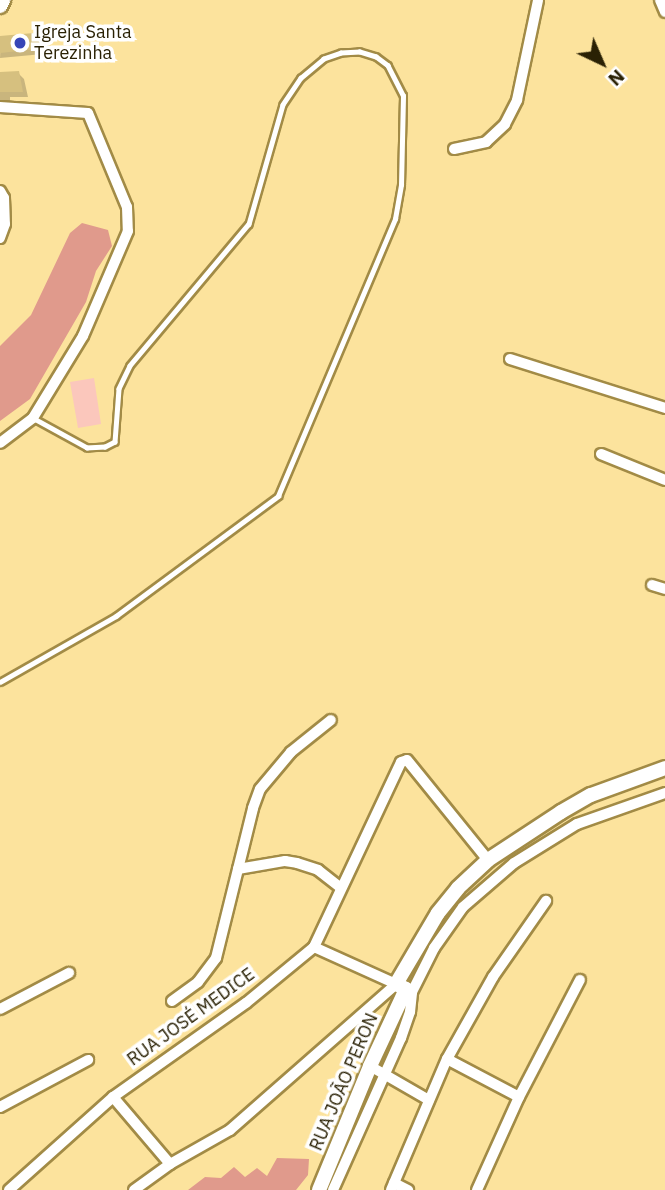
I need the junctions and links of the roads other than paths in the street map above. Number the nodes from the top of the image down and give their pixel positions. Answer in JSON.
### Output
{"nodes":[{"id":1,"x":4,"y":0,"type":"edge"},
{"id":2,"x":538,"y":0,"type":"edge"},
{"id":3,"x":660,"y":0,"type":"edge"},
{"id":4,"x":0,"y":6,"type":"edge"},
{"id":5,"x":665,"y":12,"type":"edge"},
{"id":6,"x":0,"y":107,"type":"edge"},
{"id":7,"x":454,"y":149,"type":"dead end"},
{"id":8,"x":0,"y":191,"type":"edge"},
{"id":9,"x":0,"y":238,"type":"edge"},
{"id":10,"x":510,"y":359,"type":"dead end"},
{"id":11,"x":665,"y":408,"type":"edge"},
{"id":12,"x":33,"y":418,"type":"junction"},
{"id":13,"x":0,"y":443,"type":"edge"},
{"id":14,"x":601,"y":454,"type":"dead end"},
{"id":15,"x":665,"y":480,"type":"edge"},
{"id":16,"x":652,"y":585,"type":"dead end"},
{"id":17,"x":665,"y":589,"type":"edge"},
{"id":18,"x":0,"y":682,"type":"edge"},
{"id":19,"x":331,"y":720,"type":"dead end"},
{"id":20,"x":665,"y":768,"type":"edge"},
{"id":21,"x":665,"y":793,"type":"edge"},
{"id":22,"x":488,"y":860,"type":"junction"},
{"id":23,"x":238,"y":870,"type":"junction"},
{"id":24,"x":341,"y":888,"type":"junction"},
{"id":25,"x":547,"y":901,"type":"dead end"},
{"id":26,"x":314,"y":947,"type":"junction"},
{"id":27,"x":69,"y":973,"type":"dead end"},
{"id":28,"x":580,"y":980,"type":"dead end"},
{"id":29,"x":404,"y":988,"type":"junction"},
{"id":30,"x":172,"y":1001,"type":"dead end"},
{"id":31,"x":0,"y":1009,"type":"edge"},
{"id":32,"x":447,"y":1059,"type":"junction"},
{"id":33,"x":88,"y":1060,"type":"dead end"},
{"id":34,"x":370,"y":1066,"type":"junction"},
{"id":35,"x":385,"y":1074,"type":"junction"},
{"id":36,"x":113,"y":1097,"type":"junction"},
{"id":37,"x":519,"y":1097,"type":"junction"},
{"id":38,"x":429,"y":1100,"type":"junction"},
{"id":39,"x":0,"y":1107,"type":"edge"},
{"id":40,"x":170,"y":1164,"type":"junction"},
{"id":41,"x":392,"y":1186,"type":"edge"},
{"id":42,"x":9,"y":1190,"type":"edge"},
{"id":43,"x":134,"y":1190,"type":"edge"},
{"id":44,"x":319,"y":1190,"type":"edge"},
{"id":45,"x":333,"y":1190,"type":"edge"},
{"id":46,"x":408,"y":1190,"type":"edge"},
{"id":47,"x":477,"y":1190,"type":"edge"}],
"edges":[{"from":1,"to":4,"type":"street"},
{"from":2,"to":7,"type":"street"},
{"from":3,"to":5,"type":"street"},
{"from":6,"to":12,"type":"street"},
{"from":8,"to":9,"type":"street"},
{"from":10,"to":11,"type":"street"},
{"from":12,"to":13,"type":"street"},
{"from":12,"to":18,"type":"lane"},
{"from":14,"to":15,"type":"street"},
{"from":16,"to":17,"type":"street"},
{"from":19,"to":23,"type":"street"},
{"from":20,"to":22,"type":"street","name":"RUA JOÃO PERON"},
{"from":21,"to":29,"type":"street"},
{"from":22,"to":24,"type":"street"},
{"from":22,"to":29,"type":"street","name":"RUA JOÃO PERON"},
{"from":23,"to":24,"type":"street"},
{"from":23,"to":30,"type":"street"},
{"from":24,"to":26,"type":"street"},
{"from":25,"to":32,"type":"street"},
{"from":26,"to":29,"type":"street"},
{"from":26,"to":36,"type":"street","name":"RUA JOSÉ MEDICE"},
{"from":27,"to":31,"type":"street"},
{"from":28,"to":37,"type":"street"},
{"from":29,"to":34,"type":"street","name":"RUA JOÃO PERON"},
{"from":29,"to":35,"type":"street"},
{"from":29,"to":40,"type":"street"},
{"from":32,"to":37,"type":"street"},
{"from":32,"to":38,"type":"street"},
{"from":33,"to":39,"type":"street"},
{"from":34,"to":35,"type":"street"},
{"from":34,"to":44,"type":"street","name":"RUA JOÃO PERON"},
{"from":35,"to":38,"type":"street"},
{"from":35,"to":45,"type":"street"},
{"from":36,"to":40,"type":"street"},
{"from":36,"to":42,"type":"street","name":"RUA JOSÉ MEDICE"},
{"from":37,"to":47,"type":"street"},
{"from":38,"to":41,"type":"street"},
{"from":40,"to":43,"type":"street"},
{"from":41,"to":46,"type":"street"}]}
